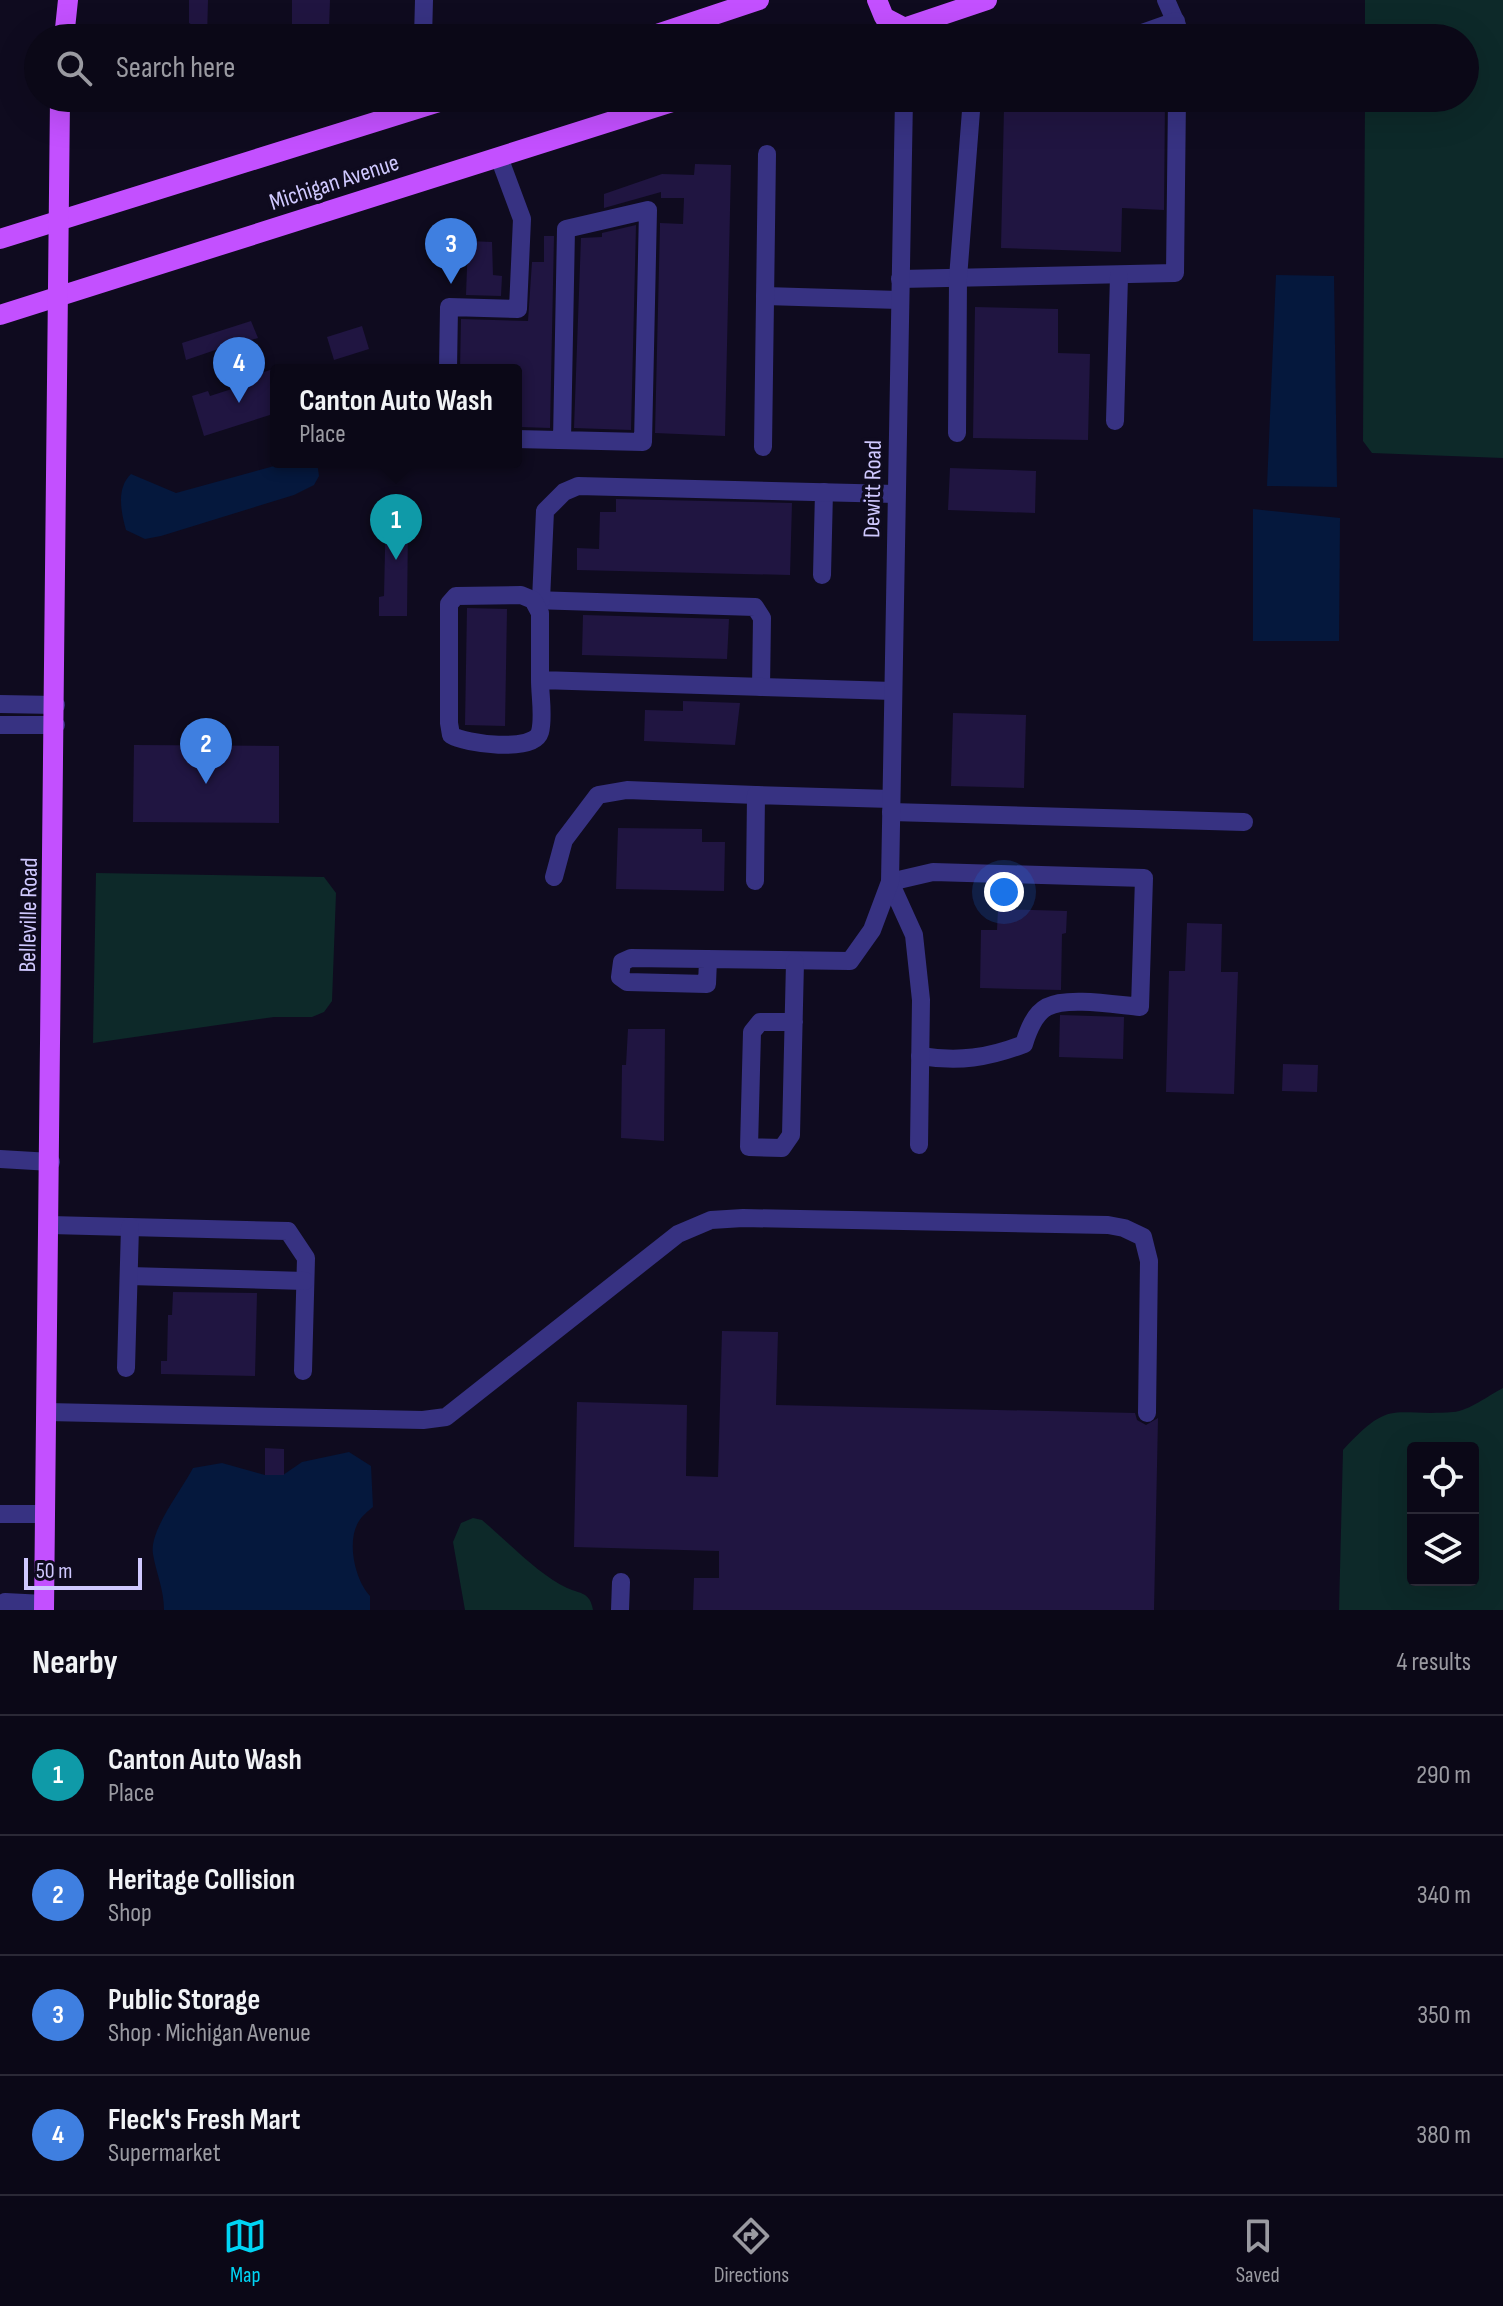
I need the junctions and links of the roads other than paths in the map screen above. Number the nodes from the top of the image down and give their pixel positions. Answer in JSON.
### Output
{"nodes":[{"id":1,"x":68,"y":0,"type":"edge"},
{"id":2,"x":424,"y":0,"type":"edge"},
{"id":3,"x":759,"y":0,"type":"edge"},
{"id":4,"x":877,"y":0,"type":"edge"},
{"id":5,"x":987,"y":0,"type":"edge"},
{"id":6,"x":1166,"y":0,"type":"edge"},
{"id":7,"x":65,"y":24,"type":"edge"},
{"id":8,"x":423,"y":24,"type":"edge"},
{"id":9,"x":687,"y":24,"type":"edge"},
{"id":10,"x":893,"y":24,"type":"edge"},
{"id":11,"x":927,"y":24,"type":"edge"},
{"id":12,"x":1175,"y":24,"type":"edge"},
{"id":13,"x":60,"y":112,"type":"edge"},
{"id":14,"x":404,"y":112,"type":"edge"},
{"id":15,"x":624,"y":112,"type":"edge"},
{"id":16,"x":904,"y":112,"type":"edge"},
{"id":17,"x":971,"y":112,"type":"edge"},
{"id":18,"x":1177,"y":112,"type":"edge"},
{"id":19,"x":767,"y":154,"type":"dead end"},
{"id":20,"x":499,"y":157,"type":"junction"},
{"id":21,"x":60,"y":220,"type":"junction"},
{"id":22,"x":0,"y":239,"type":"edge"},
{"id":23,"x":1119,"y":276,"type":"junction"},
{"id":24,"x":958,"y":278,"type":"junction"},
{"id":25,"x":900,"y":279,"type":"junction"},
{"id":26,"x":765,"y":296,"type":"junction"},
{"id":27,"x":60,"y":297,"type":"junction"},
{"id":28,"x":899,"y":300,"type":"junction"},
{"id":29,"x":0,"y":315,"type":"edge"},
{"id":30,"x":448,"y":364,"type":"edge"},
{"id":31,"x":1115,"y":421,"type":"dead end"},
{"id":32,"x":957,"y":433,"type":"dead end"},
{"id":33,"x":522,"y":439,"type":"edge"},
{"id":34,"x":562,"y":440,"type":"junction"},
{"id":35,"x":763,"y":447,"type":"dead end"},
{"id":36,"x":824,"y":492,"type":"junction"},
{"id":37,"x":896,"y":494,"type":"junction"},
{"id":38,"x":822,"y":575,"type":"dead end"},
{"id":39,"x":537,"y":600,"type":"junction"},
{"id":40,"x":540,"y":680,"type":"junction"},
{"id":41,"x":761,"y":687,"type":"junction"},
{"id":42,"x":893,"y":691,"type":"junction"},
{"id":43,"x":0,"y":704,"type":"edge"},
{"id":44,"x":56,"y":715,"type":"junction"},
{"id":45,"x":0,"y":725,"type":"edge"},
{"id":46,"x":756,"y":795,"type":"junction"},
{"id":47,"x":891,"y":806,"type":"junction"},
{"id":48,"x":1244,"y":822,"type":"dead end"},
{"id":49,"x":554,"y":877,"type":"dead end"},
{"id":50,"x":755,"y":881,"type":"dead end"},
{"id":51,"x":890,"y":882,"type":"junction"},
{"id":52,"x":708,"y":960,"type":"dead end"},
{"id":53,"x":795,"y":962,"type":"junction"},
{"id":54,"x":794,"y":1022,"type":"junction"},
{"id":55,"x":920,"y":1056,"type":"junction"},
{"id":56,"x":919,"y":1145,"type":"dead end"},
{"id":57,"x":0,"y":1159,"type":"edge"},
{"id":58,"x":51,"y":1162,"type":"junction"},
{"id":59,"x":50,"y":1225,"type":"junction"},
{"id":60,"x":130,"y":1227,"type":"junction"},
{"id":61,"x":129,"y":1276,"type":"junction"},
{"id":62,"x":305,"y":1281,"type":"junction"},
{"id":63,"x":126,"y":1368,"type":"dead end"},
{"id":64,"x":303,"y":1371,"type":"dead end"},
{"id":65,"x":47,"y":1412,"type":"junction"},
{"id":66,"x":1147,"y":1413,"type":"dead end"},
{"id":67,"x":0,"y":1514,"type":"edge"},
{"id":68,"x":46,"y":1514,"type":"junction"},
{"id":69,"x":621,"y":1582,"type":"dead end"},
{"id":70,"x":0,"y":1605,"type":"edge"},
{"id":71,"x":44,"y":1607,"type":"edge"},
{"id":72,"x":620,"y":1610,"type":"edge"}],
"edges":[{"from":1,"to":7,"type":"main road"},
{"from":2,"to":8,"type":"street"},
{"from":3,"to":9,"type":"main road"},
{"from":4,"to":10,"type":"main road"},
{"from":5,"to":11,"type":"main road"},
{"from":6,"to":12,"type":"street"},
{"from":13,"to":21,"type":"main road","name":"Belleville Road"},
{"from":14,"to":21,"type":"main road","name":"Michigan Avenue"},
{"from":15,"to":20,"type":"main road","name":"Michigan Avenue"},
{"from":16,"to":25,"type":"street","name":"Dewitt Road"},
{"from":17,"to":24,"type":"street"},
{"from":18,"to":23,"type":"street"},
{"from":19,"to":26,"type":"street"},
{"from":20,"to":27,"type":"main road","name":"Michigan Avenue"},
{"from":20,"to":30,"type":"street"},
{"from":21,"to":22,"type":"main road","name":"Michigan Avenue"},
{"from":21,"to":27,"type":"main road","name":"Belleville Road"},
{"from":23,"to":24,"type":"street"},
{"from":23,"to":31,"type":"street"},
{"from":24,"to":25,"type":"street"},
{"from":24,"to":32,"type":"street"},
{"from":25,"to":28,"type":"street","name":"Dewitt Road"},
{"from":26,"to":28,"type":"street"},
{"from":26,"to":35,"type":"street"},
{"from":27,"to":29,"type":"main road","name":"Michigan Avenue"},
{"from":27,"to":44,"type":"main road","name":"Belleville Road"},
{"from":28,"to":37,"type":"street","name":"Dewitt Road"},
{"from":33,"to":34,"type":"street"},
{"from":34,"to":34,"type":"street"},
{"from":36,"to":37,"type":"street"},
{"from":36,"to":38,"type":"street"},
{"from":36,"to":39,"type":"street"},
{"from":37,"to":42,"type":"street","name":"Dewitt Road"},
{"from":39,"to":40,"type":"street"},
{"from":39,"to":40,"type":"street"},
{"from":39,"to":41,"type":"street"},
{"from":40,"to":41,"type":"street"},
{"from":41,"to":42,"type":"street"},
{"from":42,"to":47,"type":"street","name":"Dewitt Road"},
{"from":43,"to":44,"type":"street"},
{"from":44,"to":45,"type":"street"},
{"from":44,"to":58,"type":"main road","name":"Belleville Road"},
{"from":46,"to":47,"type":"street"},
{"from":46,"to":49,"type":"street"},
{"from":46,"to":50,"type":"street"},
{"from":47,"to":48,"type":"street"},
{"from":47,"to":51,"type":"street","name":"Dewitt Road"},
{"from":51,"to":53,"type":"street"},
{"from":51,"to":55,"type":"street"},
{"from":51,"to":55,"type":"street"},
{"from":52,"to":53,"type":"street"},
{"from":53,"to":54,"type":"street"},
{"from":54,"to":54,"type":"street"},
{"from":55,"to":56,"type":"street"},
{"from":57,"to":58,"type":"street"},
{"from":58,"to":59,"type":"main road","name":"Belleville Road"},
{"from":59,"to":60,"type":"street"},
{"from":59,"to":65,"type":"main road","name":"Belleville Road"},
{"from":60,"to":61,"type":"street"},
{"from":60,"to":62,"type":"street"},
{"from":61,"to":62,"type":"street"},
{"from":61,"to":63,"type":"street"},
{"from":62,"to":64,"type":"street"},
{"from":65,"to":66,"type":"street"},
{"from":65,"to":68,"type":"main road","name":"Belleville Road"},
{"from":67,"to":68,"type":"street"},
{"from":68,"to":71,"type":"main road","name":"Belleville Road"},
{"from":69,"to":72,"type":"street"},
{"from":70,"to":71,"type":"street"}]}
